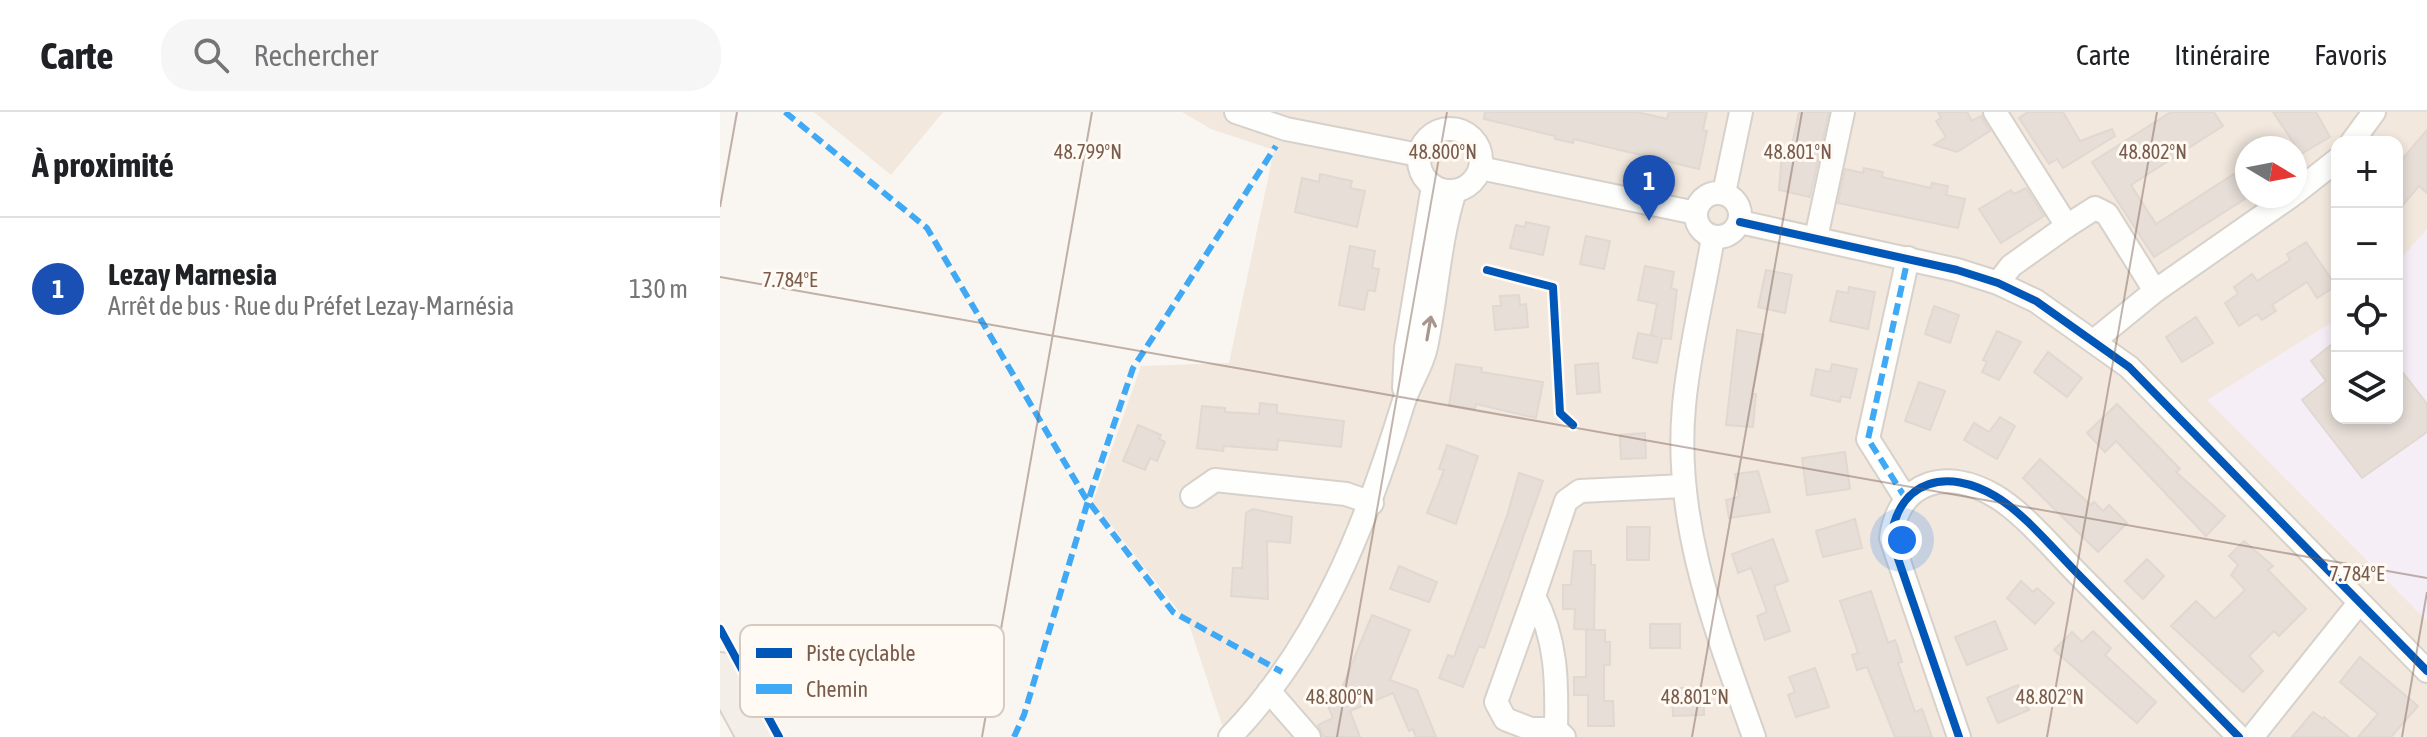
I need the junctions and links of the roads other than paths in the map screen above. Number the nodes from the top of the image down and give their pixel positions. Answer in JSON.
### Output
{"nodes":[{"id":1,"x":1236,"y":112,"type":"edge"},
{"id":2,"x":1470,"y":112,"type":"edge"},
{"id":3,"x":1741,"y":112,"type":"edge"},
{"id":4,"x":1843,"y":112,"type":"edge"},
{"id":5,"x":1995,"y":112,"type":"edge"},
{"id":6,"x":1444,"y":121,"type":"edge"},
{"id":7,"x":1470,"y":136,"type":"junction"},
{"id":8,"x":1419,"y":155,"type":"junction"},
{"id":9,"x":2331,"y":165,"type":"edge"},
{"id":10,"x":1480,"y":168,"type":"junction"},
{"id":11,"x":2307,"y":184,"type":"edge"},
{"id":12,"x":1444,"y":189,"type":"junction"},
{"id":13,"x":1724,"y":193,"type":"junction"},
{"id":14,"x":2274,"y":208,"type":"edge"},
{"id":15,"x":1696,"y":213,"type":"junction"},
{"id":16,"x":1740,"y":222,"type":"junction"},
{"id":17,"x":2067,"y":226,"type":"junction"},
{"id":18,"x":1713,"y":237,"type":"junction"},
{"id":19,"x":1816,"y":238,"type":"junction"},
{"id":20,"x":1908,"y":258,"type":"junction"},
{"id":21,"x":1998,"y":283,"type":"junction"},
{"id":22,"x":2155,"y":291,"type":"junction"},
{"id":23,"x":2095,"y":340,"type":"junction"},
{"id":24,"x":1684,"y":486,"type":"junction"},
{"id":25,"x":1192,"y":496,"type":"dead end"},
{"id":26,"x":1906,"y":499,"type":"junction"},
{"id":27,"x":1372,"y":503,"type":"junction"},
{"id":28,"x":1534,"y":596,"type":"junction"},
{"id":29,"x":2359,"y":603,"type":"junction"},
{"id":30,"x":720,"y":671,"type":"edge"},
{"id":31,"x":2427,"y":671,"type":"edge"},
{"id":32,"x":1269,"y":691,"type":"junction"},
{"id":33,"x":740,"y":708,"type":"edge"},
{"id":34,"x":745,"y":717,"type":"edge"},
{"id":35,"x":1560,"y":733,"type":"edge"},
{"id":36,"x":756,"y":737,"type":"edge"},
{"id":37,"x":1230,"y":737,"type":"edge"},
{"id":38,"x":1309,"y":737,"type":"edge"},
{"id":39,"x":1754,"y":737,"type":"edge"},
{"id":40,"x":1959,"y":737,"type":"edge"},
{"id":41,"x":2239,"y":737,"type":"edge"},
{"id":42,"x":2252,"y":737,"type":"edge"}],
"edges":[{"from":1,"to":8,"type":"street"},
{"from":2,"to":7,"type":"street"},
{"from":3,"to":13,"type":"street"},
{"from":4,"to":19,"type":"street"},
{"from":5,"to":17,"type":"street"},
{"from":6,"to":7,"type":"street"},
{"from":6,"to":8,"type":"street"},
{"from":7,"to":10,"type":"street"},
{"from":8,"to":12,"type":"street"},
{"from":9,"to":11,"type":"street"},
{"from":10,"to":12,"type":"street"},
{"from":10,"to":15,"type":"street"},
{"from":12,"to":27,"type":"street"},
{"from":13,"to":15,"type":"street"},
{"from":13,"to":16,"type":"street"},
{"from":14,"to":22,"type":"street"},
{"from":15,"to":18,"type":"street"},
{"from":16,"to":18,"type":"street"},
{"from":16,"to":19,"type":"street"},
{"from":17,"to":21,"type":"street"},
{"from":17,"to":22,"type":"street"},
{"from":18,"to":24,"type":"street"},
{"from":19,"to":20,"type":"street"},
{"from":20,"to":21,"type":"street"},
{"from":20,"to":26,"type":"street"},
{"from":21,"to":23,"type":"street"},
{"from":22,"to":23,"type":"street"},
{"from":23,"to":29,"type":"street"},
{"from":24,"to":28,"type":"street"},
{"from":24,"to":39,"type":"street"},
{"from":25,"to":27,"type":"street"},
{"from":26,"to":40,"type":"street"},
{"from":26,"to":41,"type":"street"},
{"from":27,"to":32,"type":"street"},
{"from":28,"to":35,"type":"street"},
{"from":28,"to":35,"type":"street"},
{"from":29,"to":31,"type":"street"},
{"from":29,"to":42,"type":"street"},
{"from":30,"to":33,"type":"main road"},
{"from":32,"to":37,"type":"street"},
{"from":32,"to":38,"type":"street"},
{"from":34,"to":36,"type":"main road"}]}
